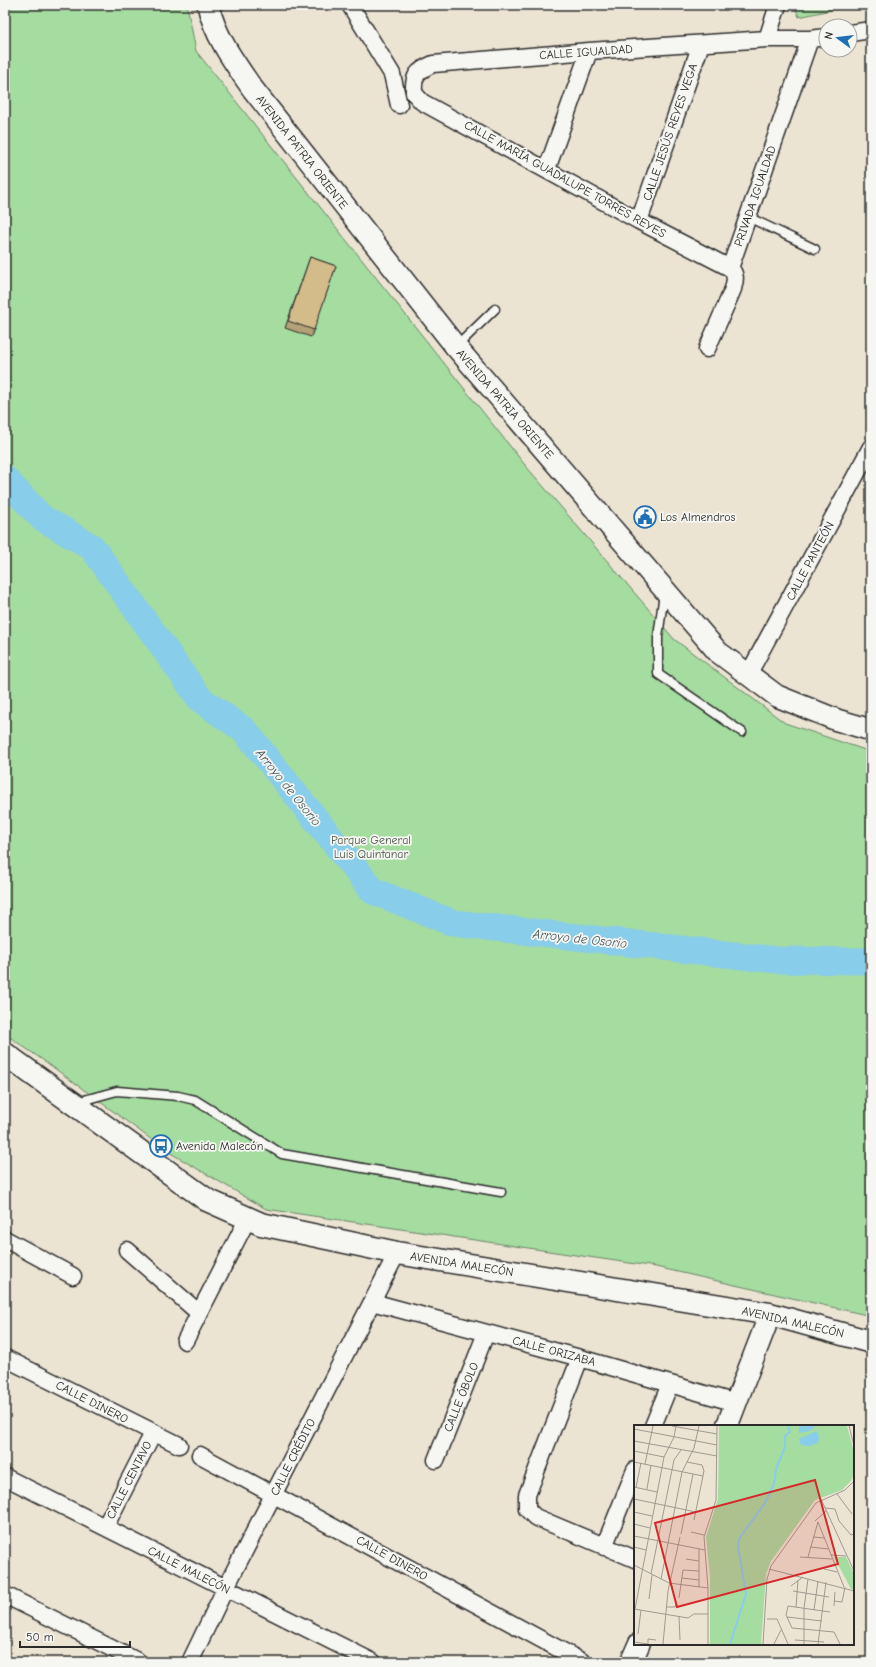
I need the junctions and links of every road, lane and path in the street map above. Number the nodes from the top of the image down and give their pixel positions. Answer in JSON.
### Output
{"nodes":[{"id":1,"x":208,"y":5,"type":"edge"},
{"id":2,"x":350,"y":5,"type":"edge"},
{"id":3,"x":778,"y":5,"type":"edge"},
{"id":4,"x":871,"y":30,"type":"edge"},
{"id":5,"x":858,"y":32,"type":"edge"},
{"id":6,"x":818,"y":38,"type":"edge"},
{"id":7,"x":767,"y":39,"type":"junction"},
{"id":8,"x":810,"y":39,"type":"junction"},
{"id":9,"x":701,"y":44,"type":"junction"},
{"id":10,"x":589,"y":51,"type":"junction"},
{"id":11,"x":413,"y":81,"type":"joint"},
{"id":12,"x":399,"y":105,"type":"dead end"},
{"id":13,"x":547,"y":169,"type":"junction"},
{"id":14,"x":748,"y":217,"type":"junction"},
{"id":15,"x":639,"y":221,"type":"junction"},
{"id":16,"x":815,"y":249,"type":"dead end"},
{"id":17,"x":730,"y":268,"type":"junction"},
{"id":18,"x":495,"y":309,"type":"dead end"},
{"id":19,"x":456,"y":347,"type":"junction"},
{"id":20,"x":707,"y":350,"type":"dead end"},
{"id":21,"x":871,"y":447,"type":"edge"},
{"id":22,"x":665,"y":591,"type":"junction"},
{"id":23,"x":748,"y":675,"type":"junction"},
{"id":24,"x":871,"y":730,"type":"edge"},
{"id":25,"x":742,"y":732,"type":"dead end"},
{"id":26,"x":5,"y":1054,"type":"edge"},
{"id":27,"x":73,"y":1104,"type":"junction"},
{"id":28,"x":501,"y":1192,"type":"dead end"},
{"id":29,"x":248,"y":1218,"type":"junction"},
{"id":30,"x":5,"y":1240,"type":"edge"},
{"id":31,"x":126,"y":1250,"type":"dead end"},
{"id":32,"x":397,"y":1253,"type":"junction"},
{"id":33,"x":73,"y":1276,"type":"dead end"},
{"id":34,"x":372,"y":1302,"type":"junction"},
{"id":35,"x":199,"y":1313,"type":"junction"},
{"id":36,"x":770,"y":1314,"type":"junction"},
{"id":37,"x":486,"y":1333,"type":"junction"},
{"id":38,"x":185,"y":1341,"type":"dead end"},
{"id":39,"x":871,"y":1342,"type":"edge"},
{"id":40,"x":5,"y":1358,"type":"edge"},
{"id":41,"x":580,"y":1358,"type":"junction"},
{"id":42,"x":670,"y":1384,"type":"junction"},
{"id":43,"x":736,"y":1402,"type":"junction"},
{"id":44,"x":653,"y":1425,"type":"edge"},
{"id":45,"x":727,"y":1425,"type":"edge"},
{"id":46,"x":153,"y":1433,"type":"junction"},
{"id":47,"x":178,"y":1445,"type":"dead end"},
{"id":48,"x":200,"y":1455,"type":"dead end"},
{"id":49,"x":436,"y":1460,"type":"dead end"},
{"id":50,"x":634,"y":1472,"type":"edge"},
{"id":51,"x":5,"y":1477,"type":"edge"},
{"id":52,"x":275,"y":1494,"type":"junction"},
{"id":53,"x":106,"y":1527,"type":"junction"},
{"id":54,"x":604,"y":1546,"type":"junction"},
{"id":55,"x":634,"y":1559,"type":"edge"},
{"id":56,"x":225,"y":1589,"type":"junction"},
{"id":57,"x":5,"y":1595,"type":"edge"},
{"id":58,"x":639,"y":1645,"type":"edge"},
{"id":59,"x":139,"y":1662,"type":"edge"},
{"id":60,"x":190,"y":1662,"type":"edge"},
{"id":61,"x":373,"y":1662,"type":"edge"},
{"id":62,"x":583,"y":1662,"type":"edge"},
{"id":63,"x":631,"y":1662,"type":"edge"}],
"edges":[{"from":1,"to":19,"type":"street","name":"AVENIDA PATRIA ORIENTE"},
{"from":2,"to":12,"type":"street"},
{"from":3,"to":7,"type":"street"},
{"from":4,"to":5,"type":"street"},
{"from":6,"to":8,"type":"street","name":"CALLE IGUALDAD"},
{"from":7,"to":8,"type":"street","name":"CALLE IGUALDAD"},
{"from":7,"to":9,"type":"street","name":"CALLE IGUALDAD"},
{"from":8,"to":14,"type":"street","name":"PRIVADA IGUALDAD"},
{"from":9,"to":10,"type":"street","name":"CALLE IGUALDAD"},
{"from":9,"to":15,"type":"street","name":"CALLE JESÚS REYES VEGA"},
{"from":10,"to":11,"type":"street","name":"CALLE IGUALDAD"},
{"from":10,"to":13,"type":"street"},
{"from":11,"to":13,"type":"street","name":"CALLE MARÍA GUADALUPE TORRES REYES"},
{"from":13,"to":15,"type":"street","name":"CALLE MARÍA GUADALUPE TORRES REYES"},
{"from":14,"to":16,"type":"lane"},
{"from":14,"to":17,"type":"street","name":"PRIVADA IGUALDAD"},
{"from":15,"to":17,"type":"street","name":"CALLE MARÍA GUADALUPE TORRES REYES"},
{"from":17,"to":20,"type":"street"},
{"from":18,"to":19,"type":"lane"},
{"from":19,"to":22,"type":"street","name":"AVENIDA PATRIA ORIENTE"},
{"from":21,"to":23,"type":"street","name":"CALLE PANTEÓN"},
{"from":22,"to":23,"type":"street","name":"AVENIDA PATRIA ORIENTE"},
{"from":22,"to":25,"type":"lane"},
{"from":23,"to":24,"type":"street","name":"AVENIDA PATRIA ORIENTE"},
{"from":26,"to":27,"type":"main road","name":"AVENIDA MALECÓN"},
{"from":27,"to":28,"type":"lane"},
{"from":27,"to":29,"type":"main road","name":"AVENIDA MALECÓN"},
{"from":29,"to":32,"type":"main road","name":"AVENIDA MALECÓN"},
{"from":29,"to":35,"type":"street"},
{"from":30,"to":33,"type":"street"},
{"from":31,"to":35,"type":"street"},
{"from":32,"to":34,"type":"street","name":"CALLE CRÉDITO"},
{"from":32,"to":36,"type":"main road","name":"AVENIDA MALECÓN"},
{"from":34,"to":37,"type":"street","name":"CALLE ORIZABA"},
{"from":34,"to":52,"type":"street","name":"CALLE CRÉDITO"},
{"from":35,"to":38,"type":"street"},
{"from":36,"to":39,"type":"main road","name":"AVENIDA MALECÓN"},
{"from":36,"to":43,"type":"street"},
{"from":37,"to":41,"type":"street","name":"CALLE ORIZABA"},
{"from":37,"to":49,"type":"street","name":"CALLE ÓBOLO"},
{"from":40,"to":46,"type":"street","name":"CALLE DINERO"},
{"from":41,"to":42,"type":"street","name":"CALLE ORIZABA"},
{"from":41,"to":54,"type":"street"},
{"from":42,"to":43,"type":"street","name":"CALLE ORIZABA"},
{"from":42,"to":44,"type":"street"},
{"from":43,"to":45,"type":"street"},
{"from":46,"to":47,"type":"street","name":"CALLE DINERO"},
{"from":46,"to":53,"type":"street","name":"CALLE CENTAVO"},
{"from":48,"to":52,"type":"street","name":"CALLE DINERO"},
{"from":50,"to":54,"type":"street"},
{"from":51,"to":53,"type":"street","name":"CALLE MALECÓN"},
{"from":52,"to":56,"type":"street","name":"CALLE CRÉDITO"},
{"from":52,"to":62,"type":"street","name":"CALLE DINERO"},
{"from":53,"to":56,"type":"street","name":"CALLE MALECÓN"},
{"from":54,"to":55,"type":"street"},
{"from":56,"to":60,"type":"street","name":"CALLE CRÉDITO"},
{"from":56,"to":61,"type":"street","name":"CALLE MALECÓN"},
{"from":57,"to":59,"type":"street"},
{"from":58,"to":63,"type":"street"}]}
